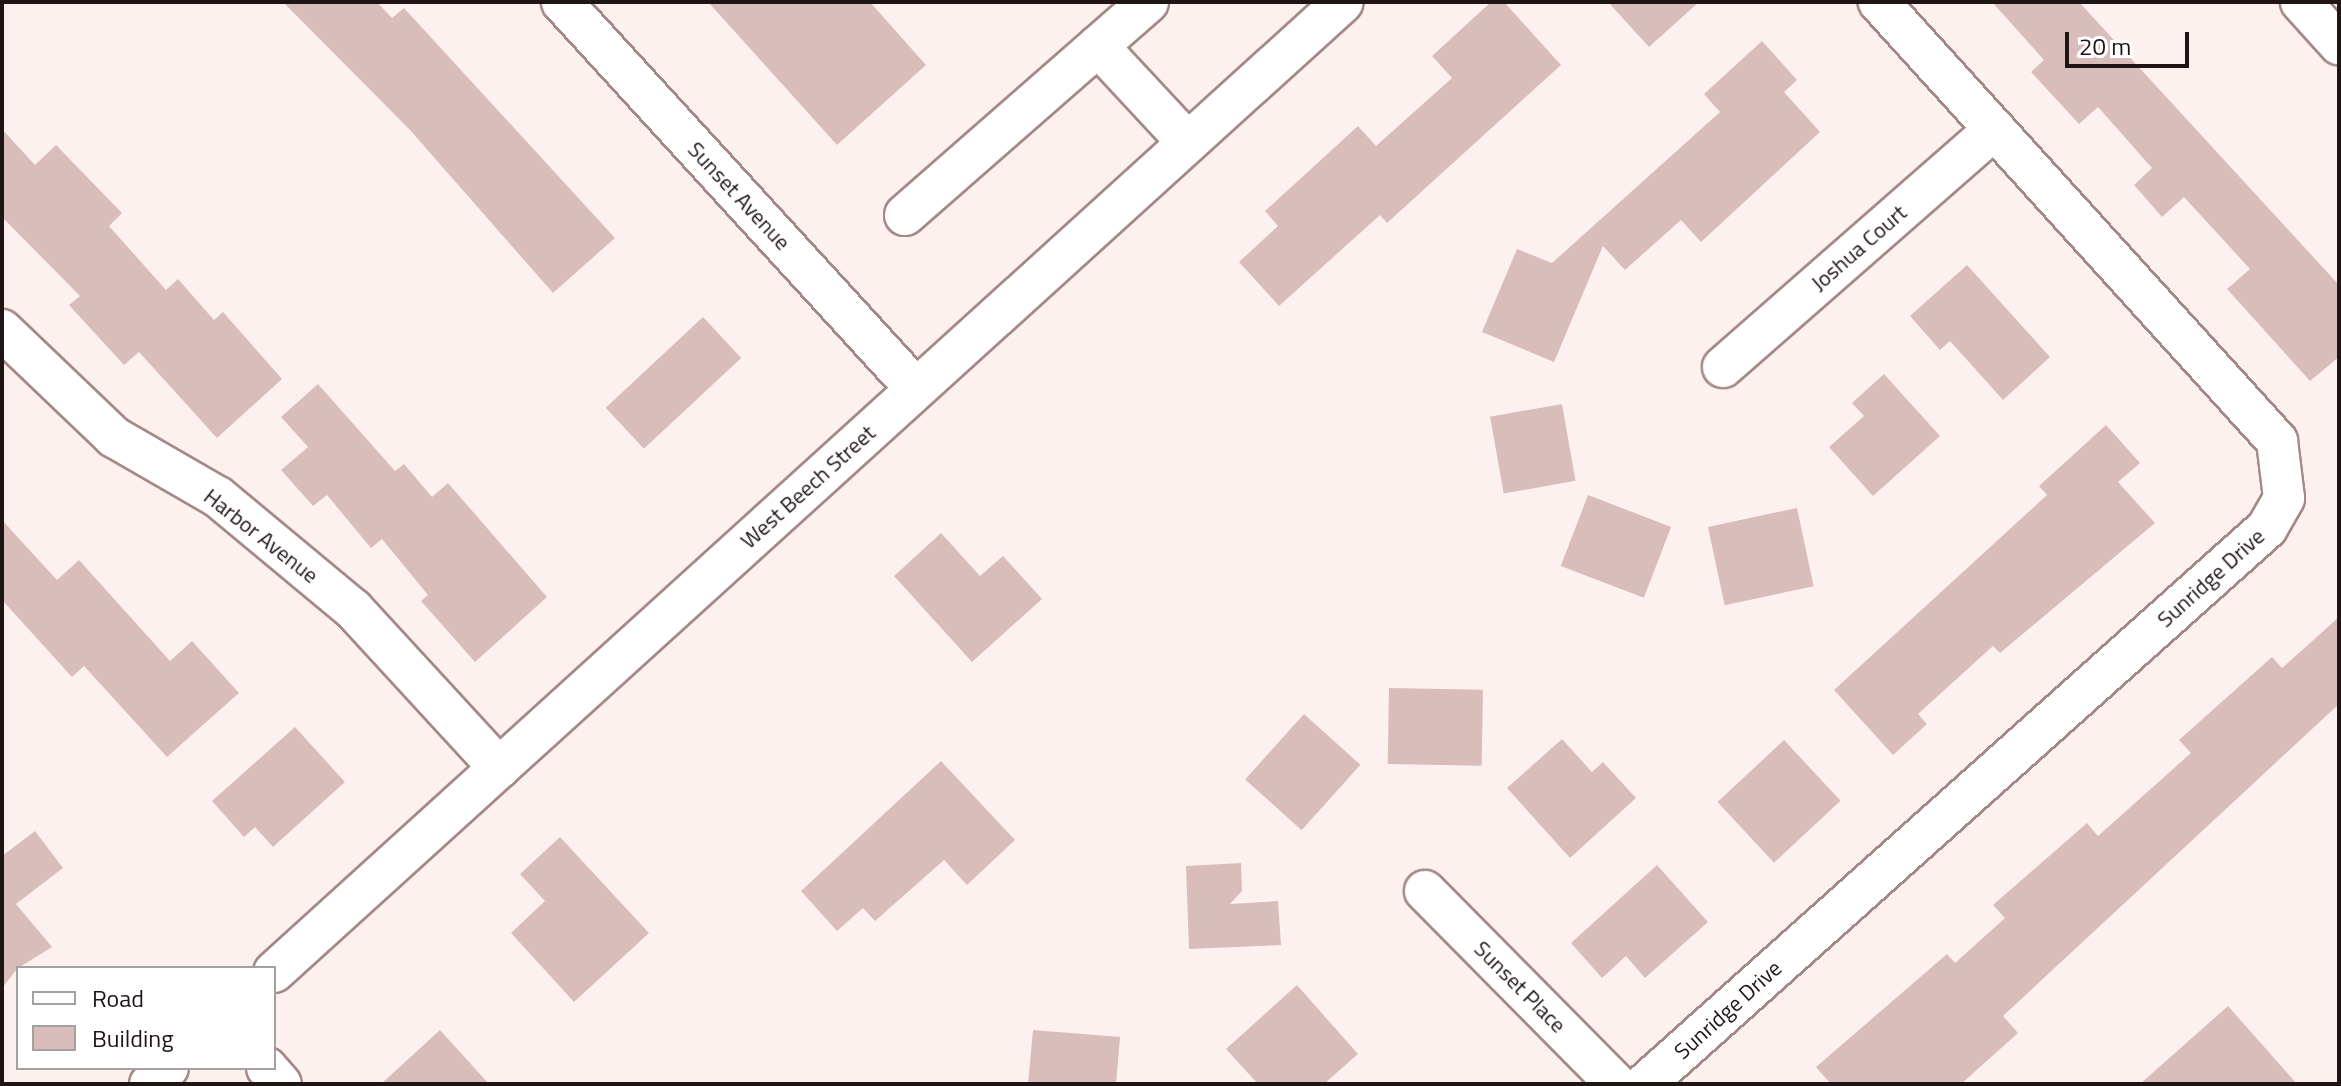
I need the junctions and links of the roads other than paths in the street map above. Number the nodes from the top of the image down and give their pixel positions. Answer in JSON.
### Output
{"nodes":[{"id":1,"x":562,"y":2,"type":"edge"},
{"id":2,"x":1148,"y":2,"type":"edge"},
{"id":3,"x":1343,"y":2,"type":"edge"},
{"id":4,"x":1879,"y":2,"type":"edge"},
{"id":5,"x":2301,"y":2,"type":"edge"},
{"id":6,"x":2339,"y":44,"type":"edge"},
{"id":7,"x":1098,"y":46,"type":"junction"},
{"id":8,"x":1995,"y":129,"type":"junction"},
{"id":9,"x":1188,"y":143,"type":"junction"},
{"id":10,"x":905,"y":215,"type":"dead end"},
{"id":11,"x":2,"y":330,"type":"edge"},
{"id":12,"x":1723,"y":367,"type":"dead end"},
{"id":13,"x":916,"y":389,"type":"junction"},
{"id":14,"x":499,"y":768,"type":"junction"},
{"id":15,"x":1425,"y":891,"type":"dead end"},
{"id":16,"x":276,"y":970,"type":"edge"},
{"id":17,"x":166,"y":1070,"type":"edge"},
{"id":18,"x":150,"y":1084,"type":"edge"},
{"id":19,"x":1616,"y":1084,"type":"edge"},
{"id":20,"x":1645,"y":1084,"type":"edge"}],
"edges":[{"from":1,"to":13,"type":"street","name":"Sunset Avenue"},
{"from":2,"to":7,"type":"street"},
{"from":3,"to":9,"type":"street","name":"West Beech Street"},
{"from":4,"to":8,"type":"street","name":"Sunridge Drive"},
{"from":5,"to":6,"type":"street"},
{"from":7,"to":9,"type":"street"},
{"from":7,"to":10,"type":"street"},
{"from":8,"to":12,"type":"street","name":"Joshua Court"},
{"from":8,"to":20,"type":"street","name":"Sunridge Drive"},
{"from":9,"to":13,"type":"street","name":"West Beech Street"},
{"from":11,"to":14,"type":"street","name":"Harbor Avenue"},
{"from":13,"to":14,"type":"street","name":"West Beech Street"},
{"from":14,"to":16,"type":"street","name":"West Beech Street"},
{"from":15,"to":19,"type":"street","name":"Sunset Place"},
{"from":17,"to":18,"type":"street"}]}
